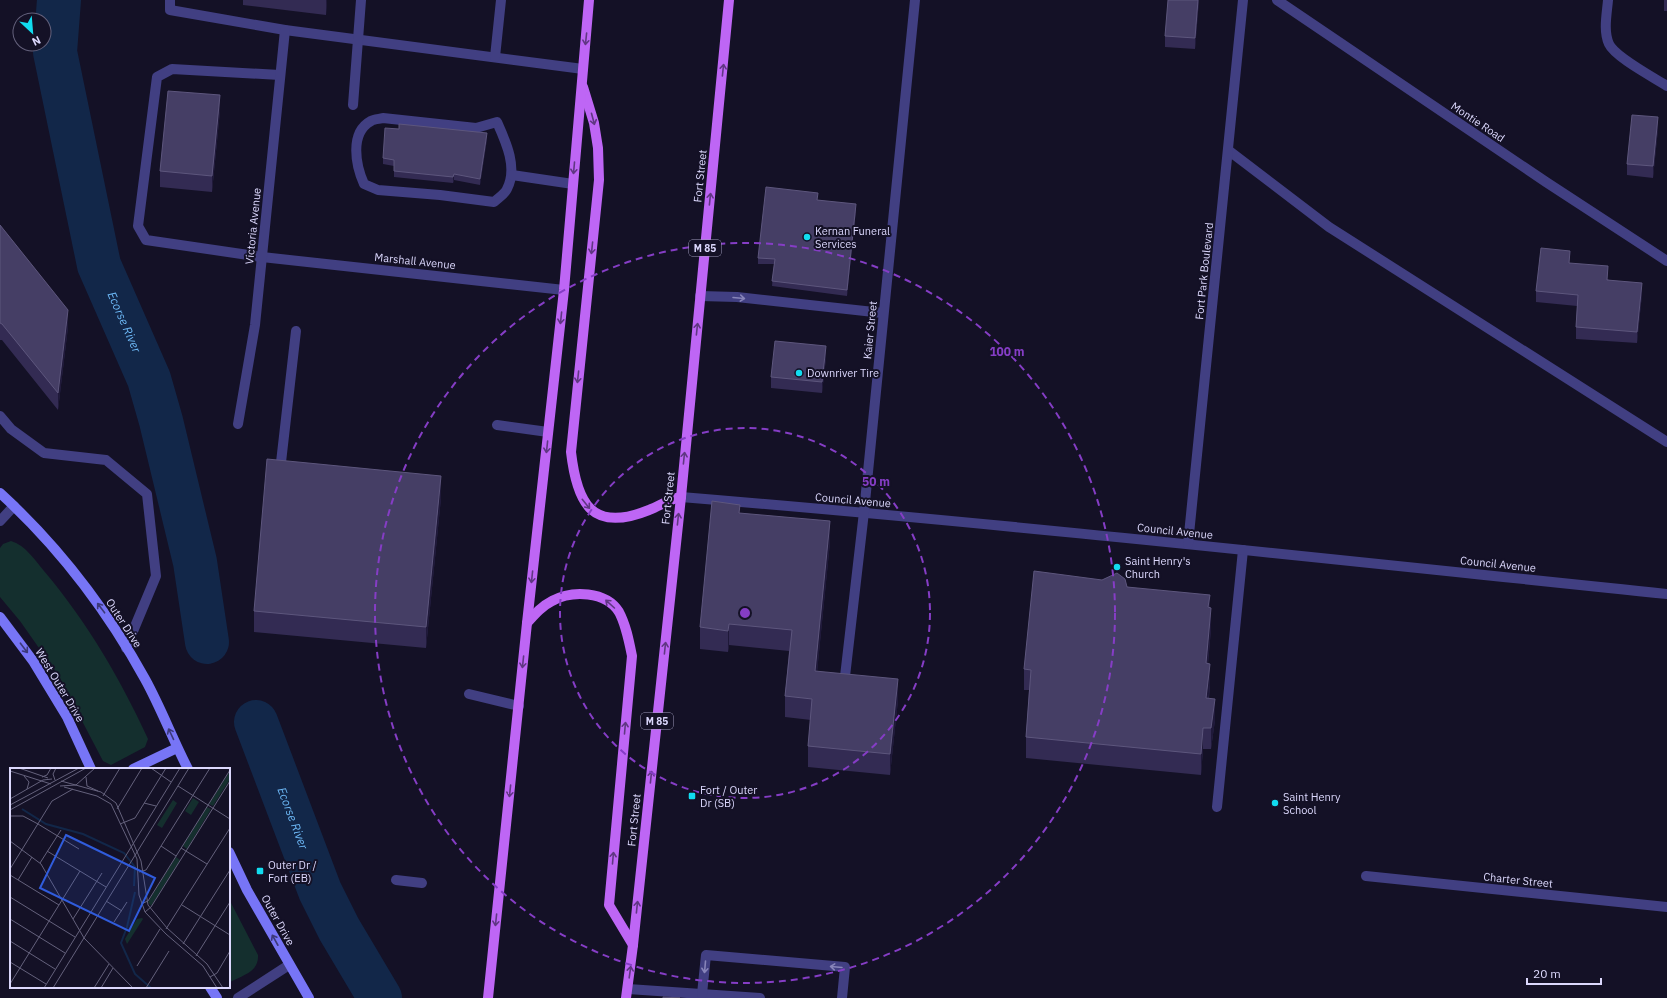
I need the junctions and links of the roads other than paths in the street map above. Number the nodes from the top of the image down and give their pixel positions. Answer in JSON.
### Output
{"nodes":[{"id":1,"x":170,"y":0,"type":"edge"},
{"id":2,"x":361,"y":0,"type":"edge"},
{"id":3,"x":501,"y":0,"type":"edge"},
{"id":4,"x":589,"y":0,"type":"edge"},
{"id":5,"x":729,"y":0,"type":"edge"},
{"id":6,"x":915,"y":0,"type":"edge"},
{"id":7,"x":1243,"y":0,"type":"edge"},
{"id":8,"x":1277,"y":0,"type":"edge"},
{"id":9,"x":1608,"y":0,"type":"edge"},
{"id":10,"x":285,"y":30,"type":"junction"},
{"id":11,"x":357,"y":39,"type":"junction"},
{"id":12,"x":495,"y":57,"type":"junction"},
{"id":13,"x":583,"y":69,"type":"junction"},
{"id":14,"x":280,"y":75,"type":"junction"},
{"id":15,"x":582,"y":82,"type":"junction"},
{"id":16,"x":1667,"y":86,"type":"edge"},
{"id":17,"x":353,"y":105,"type":"dead end"},
{"id":18,"x":1228,"y":150,"type":"junction"},
{"id":19,"x":512,"y":175,"type":"junction"},
{"id":20,"x":573,"y":184,"type":"junction"},
{"id":21,"x":262,"y":257,"type":"junction"},
{"id":22,"x":1667,"y":261,"type":"edge"},
{"id":23,"x":564,"y":290,"type":"junction"},
{"id":24,"x":700,"y":296,"type":"junction"},
{"id":25,"x":884,"y":313,"type":"junction"},
{"id":26,"x":296,"y":331,"type":"dead end"},
{"id":27,"x":0,"y":416,"type":"edge"},
{"id":28,"x":238,"y":424,"type":"dead end"},
{"id":29,"x":497,"y":425,"type":"dead end"},
{"id":30,"x":548,"y":432,"type":"junction"},
{"id":31,"x":1667,"y":442,"type":"edge"},
{"id":32,"x":280,"y":472,"type":"edge"},
{"id":33,"x":0,"y":493,"type":"edge"},
{"id":34,"x":681,"y":497,"type":"junction"},
{"id":35,"x":14,"y":506,"type":"junction"},
{"id":36,"x":864,"y":512,"type":"junction"},
{"id":37,"x":0,"y":521,"type":"edge"},
{"id":38,"x":1188,"y":544,"type":"junction"},
{"id":39,"x":1243,"y":550,"type":"junction"},
{"id":40,"x":1667,"y":594,"type":"edge"},
{"id":41,"x":0,"y":617,"type":"edge"},
{"id":42,"x":527,"y":623,"type":"junction"},
{"id":43,"x":126,"y":648,"type":"junction"},
{"id":44,"x":844,"y":685,"type":"edge"},
{"id":45,"x":469,"y":694,"type":"dead end"},
{"id":46,"x":518,"y":706,"type":"junction"},
{"id":47,"x":177,"y":748,"type":"junction"},
{"id":48,"x":91,"y":768,"type":"edge"},
{"id":49,"x":135,"y":768,"type":"edge"},
{"id":50,"x":187,"y":768,"type":"edge"},
{"id":51,"x":1217,"y":807,"type":"dead end"},
{"id":52,"x":230,"y":854,"type":"edge"},
{"id":53,"x":1366,"y":876,"type":"dead end"},
{"id":54,"x":396,"y":880,"type":"dead end"},
{"id":55,"x":422,"y":883,"type":"dead end"},
{"id":56,"x":1667,"y":907,"type":"edge"},
{"id":57,"x":633,"y":946,"type":"junction"},
{"id":58,"x":289,"y":965,"type":"junction"},
{"id":59,"x":211,"y":988,"type":"edge"},
{"id":60,"x":627,"y":993,"type":"edge"},
{"id":61,"x":702,"y":994,"type":"junction"},
{"id":62,"x":217,"y":998,"type":"edge"},
{"id":63,"x":238,"y":998,"type":"edge"},
{"id":64,"x":309,"y":998,"type":"edge"},
{"id":65,"x":488,"y":998,"type":"edge"},
{"id":66,"x":760,"y":998,"type":"edge"},
{"id":67,"x":842,"y":998,"type":"edge"}],
"edges":[{"from":1,"to":10,"type":"street"},
{"from":2,"to":11,"type":"street"},
{"from":3,"to":12,"type":"street"},
{"from":4,"to":13,"type":"main road","one_way":true},
{"from":24,"to":5,"type":"main road","name":"Fort Street","number":"M 85","one_way":true},
{"from":6,"to":25,"type":"street","name":"Kaier Street"},
{"from":7,"to":18,"type":"street","name":"Fort Park Boulevard"},
{"from":8,"to":22,"type":"street","name":"Montie Road"},
{"from":9,"to":16,"type":"street"},
{"from":10,"to":11,"type":"street"},
{"from":10,"to":14,"type":"street","name":"Victoria Avenue"},
{"from":11,"to":12,"type":"street"},
{"from":11,"to":17,"type":"street"},
{"from":12,"to":13,"type":"street"},
{"from":13,"to":15,"type":"main road"},
{"from":14,"to":21,"type":"street","name":"Victoria Avenue"},
{"from":14,"to":21,"type":"street","name":"Marshall Avenue"},
{"from":15,"to":20,"type":"main road","one_way":true},
{"from":15,"to":34,"type":"main road","one_way":true},
{"from":18,"to":31,"type":"street"},
{"from":18,"to":38,"type":"street","name":"Fort Park Boulevard"},
{"from":19,"to":19,"type":"street"},
{"from":19,"to":20,"type":"street"},
{"from":20,"to":23,"type":"main road"},
{"from":21,"to":23,"type":"street","name":"Marshall Avenue"},
{"from":21,"to":28,"type":"street","name":"Victoria Avenue"},
{"from":23,"to":30,"type":"main road","one_way":true},
{"from":24,"to":25,"type":"street","one_way":true},
{"from":34,"to":24,"type":"main road","name":"Fort Street","number":"M 85","one_way":true},
{"from":25,"to":36,"type":"street","name":"Kaier Street"},
{"from":26,"to":32,"type":"street"},
{"from":27,"to":43,"type":"street"},
{"from":29,"to":30,"type":"street"},
{"from":30,"to":42,"type":"main road","one_way":true},
{"from":33,"to":35,"type":"main road"},
{"from":34,"to":36,"type":"street","name":"Council Avenue"},
{"from":57,"to":34,"type":"main road","name":"Fort Street","number":"M 85","one_way":true},
{"from":35,"to":37,"type":"street"},
{"from":43,"to":35,"type":"main road","name":"Outer Drive","one_way":true},
{"from":36,"to":38,"type":"street","name":"Council Avenue"},
{"from":36,"to":44,"type":"street","name":"Kaier Street"},
{"from":38,"to":39,"type":"street","name":"Council Avenue"},
{"from":39,"to":40,"type":"street","name":"Council Avenue"},
{"from":39,"to":51,"type":"street"},
{"from":41,"to":48,"type":"main road","name":"West Outer Drive","one_way":true},
{"from":42,"to":46,"type":"main road","one_way":true},
{"from":57,"to":42,"type":"main road","one_way":true},
{"from":47,"to":43,"type":"main road","name":"Outer Drive","one_way":true},
{"from":45,"to":46,"type":"street"},
{"from":46,"to":65,"type":"main road","one_way":true},
{"from":47,"to":49,"type":"main road"},
{"from":47,"to":50,"type":"main road","name":"Outer Drive"},
{"from":58,"to":52,"type":"main road","name":"Outer Drive","one_way":true},
{"from":53,"to":56,"type":"street","name":"Charter Street"},
{"from":54,"to":55,"type":"street"},
{"from":60,"to":57,"type":"main road","name":"Fort Street","number":"M 85","one_way":true},
{"from":58,"to":63,"type":"street"},
{"from":58,"to":64,"type":"main road","name":"Outer Drive"},
{"from":59,"to":62,"type":"main road"},
{"from":60,"to":61,"type":"street"},
{"from":61,"to":66,"type":"street"},
{"from":67,"to":61,"type":"street","one_way":true}]}
